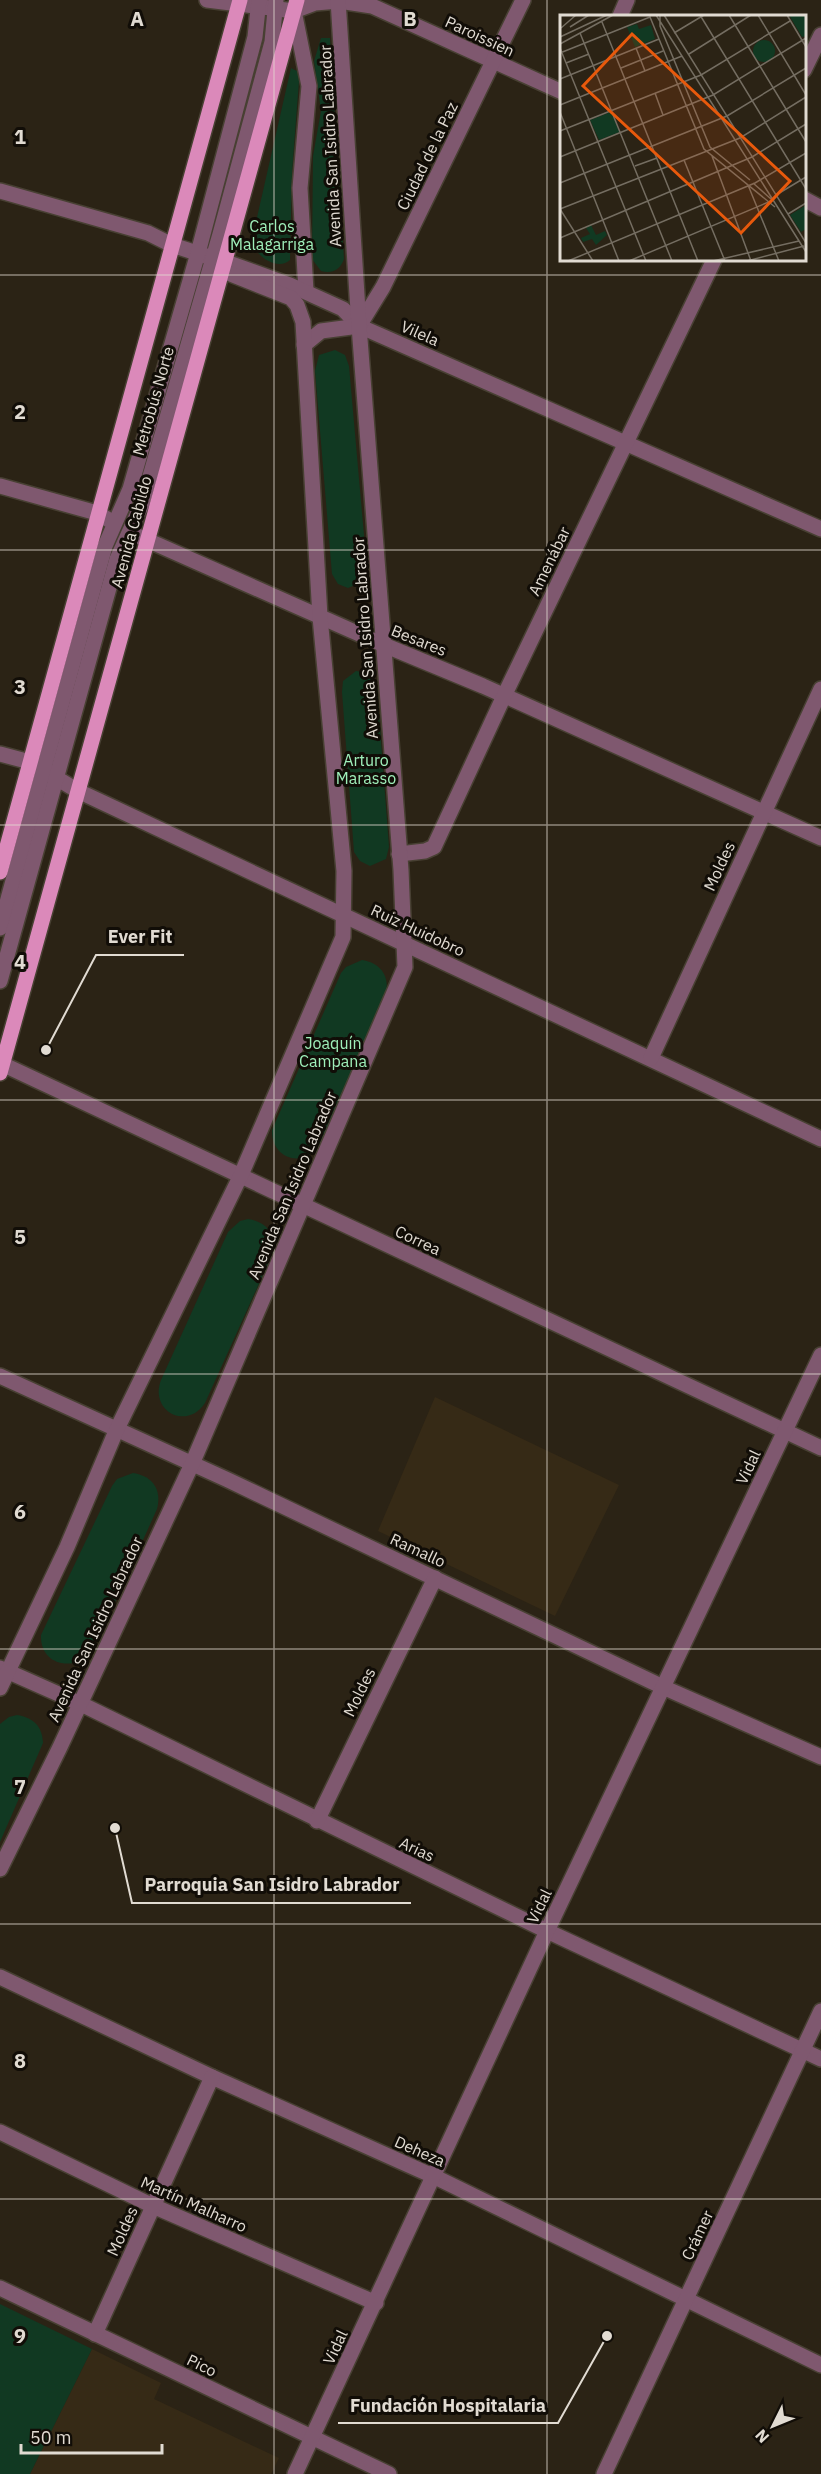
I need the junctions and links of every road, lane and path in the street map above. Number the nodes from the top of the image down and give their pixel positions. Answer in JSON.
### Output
{"nodes":[{"id":1,"x":207,"y":0,"type":"edge"},
{"id":2,"x":523,"y":0,"type":"edge"},
{"id":3,"x":627,"y":0,"type":"edge"},
{"id":4,"x":338,"y":1,"type":"edge"},
{"id":5,"x":240,"y":2,"type":"edge"},
{"id":6,"x":259,"y":3,"type":"edge"},
{"id":7,"x":276,"y":4,"type":"edge"},
{"id":8,"x":296,"y":6,"type":"edge"},
{"id":9,"x":620,"y":15,"type":"edge"},
{"id":10,"x":821,"y":34,"type":"edge"},
{"id":11,"x":493,"y":63,"type":"junction"},
{"id":12,"x":806,"y":66,"type":"edge"},
{"id":13,"x":560,"y":92,"type":"edge"},
{"id":14,"x":0,"y":191,"type":"edge"},
{"id":15,"x":806,"y":201,"type":"edge"},
{"id":16,"x":821,"y":208,"type":"edge"},
{"id":17,"x":172,"y":244,"type":"junction"},
{"id":18,"x":214,"y":261,"type":"junction"},
{"id":19,"x":714,"y":261,"type":"edge"},
{"id":20,"x":306,"y":291,"type":"junction"},
{"id":21,"x":359,"y":326,"type":"junction"},
{"id":22,"x":304,"y":345,"type":"junction"},
{"id":23,"x":626,"y":443,"type":"junction"},
{"id":24,"x":0,"y":486,"type":"edge"},
{"id":25,"x":97,"y":513,"type":"junction"},
{"id":26,"x":115,"y":523,"type":"junction"},
{"id":27,"x":821,"y":530,"type":"edge"},
{"id":28,"x":130,"y":531,"type":"junction"},
{"id":29,"x":148,"y":542,"type":"junction"},
{"id":30,"x":320,"y":617,"type":"junction"},
{"id":31,"x":384,"y":645,"type":"junction"},
{"id":32,"x":821,"y":689,"type":"edge"},
{"id":33,"x":504,"y":696,"type":"junction"},
{"id":34,"x":0,"y":754,"type":"edge"},
{"id":35,"x":36,"y":766,"type":"junction"},
{"id":36,"x":56,"y":779,"type":"junction"},
{"id":37,"x":78,"y":791,"type":"junction"},
{"id":38,"x":764,"y":813,"type":"junction"},
{"id":39,"x":821,"y":838,"type":"edge"},
{"id":40,"x":399,"y":854,"type":"junction"},
{"id":41,"x":0,"y":872,"type":"edge"},
{"id":42,"x":344,"y":916,"type":"junction"},
{"id":43,"x":0,"y":928,"type":"edge"},
{"id":44,"x":404,"y":943,"type":"junction"},
{"id":45,"x":0,"y":981,"type":"edge"},
{"id":46,"x":651,"y":1058,"type":"junction"},
{"id":47,"x":1,"y":1067,"type":"edge"},
{"id":48,"x":821,"y":1139,"type":"edge"},
{"id":49,"x":241,"y":1175,"type":"junction"},
{"id":50,"x":303,"y":1206,"type":"junction"},
{"id":51,"x":821,"y":1356,"type":"edge"},
{"id":52,"x":0,"y":1376,"type":"edge"},
{"id":53,"x":116,"y":1431,"type":"junction"},
{"id":54,"x":784,"y":1431,"type":"junction"},
{"id":55,"x":821,"y":1448,"type":"edge"},
{"id":56,"x":192,"y":1464,"type":"junction"},
{"id":57,"x":435,"y":1578,"type":"junction"},
{"id":58,"x":4,"y":1670,"type":"edge"},
{"id":59,"x":0,"y":1688,"type":"edge"},
{"id":60,"x":665,"y":1688,"type":"junction"},
{"id":61,"x":81,"y":1704,"type":"junction"},
{"id":62,"x":821,"y":1757,"type":"edge"},
{"id":63,"x":317,"y":1821,"type":"junction"},
{"id":64,"x":0,"y":1869,"type":"edge"},
{"id":65,"x":547,"y":1931,"type":"junction"},
{"id":66,"x":0,"y":1977,"type":"edge"},
{"id":67,"x":821,"y":2012,"type":"edge"},
{"id":68,"x":803,"y":2050,"type":"junction"},
{"id":69,"x":821,"y":2059,"type":"edge"},
{"id":70,"x":212,"y":2077,"type":"junction"},
{"id":71,"x":0,"y":2132,"type":"edge"},
{"id":72,"x":433,"y":2176,"type":"junction"},
{"id":73,"x":153,"y":2206,"type":"junction"},
{"id":74,"x":0,"y":2288,"type":"edge"},
{"id":75,"x":687,"y":2299,"type":"junction"},
{"id":76,"x":375,"y":2303,"type":"junction"},
{"id":77,"x":95,"y":2334,"type":"junction"},
{"id":78,"x":821,"y":2365,"type":"edge"},
{"id":79,"x":311,"y":2437,"type":"junction"},
{"id":80,"x":295,"y":2474,"type":"edge"},
{"id":81,"x":389,"y":2474,"type":"edge"},
{"id":82,"x":604,"y":2474,"type":"edge"}],
"edges":[{"from":1,"to":5,"type":"street","name":"Paroissien"},
{"from":2,"to":11,"type":"street","name":"Ciudad de la Paz"},
{"from":3,"to":9,"type":"street"},
{"from":4,"to":8,"type":"street","name":"Paroissien"},
{"from":4,"to":11,"type":"street","name":"Paroissien"},
{"from":4,"to":21,"type":"street","name":"Avenida San Isidro Labrador"},
{"from":5,"to":6,"type":"street","name":"Paroissien"},
{"from":5,"to":17,"type":"main road"},
{"from":6,"to":7,"type":"street","name":"Paroissien"},
{"from":6,"to":18,"type":"street","name":"Metrobús Norte"},
{"from":7,"to":8,"type":"street","name":"Paroissien"},
{"from":7,"to":18,"type":"street","name":"Metrobús Norte"},
{"from":8,"to":18,"type":"main road","name":"Avenida Cabildo"},
{"from":8,"to":20,"type":"street","name":"Avenida San Isidro Labrador"},
{"from":10,"to":12,"type":"street"},
{"from":11,"to":13,"type":"street","name":"Paroissien"},
{"from":11,"to":21,"type":"street","name":"Ciudad de la Paz"},
{"from":14,"to":17,"type":"street","name":"Vilela"},
{"from":15,"to":16,"type":"street"},
{"from":17,"to":18,"type":"street","name":"Vilela"},
{"from":17,"to":25,"type":"main road"},
{"from":18,"to":20,"type":"street","name":"Vilela"},
{"from":18,"to":22,"type":"street","name":"Vilela"},
{"from":18,"to":26,"type":"street","name":"Metrobús Norte"},
{"from":18,"to":28,"type":"street","name":"Metrobús Norte"},
{"from":18,"to":29,"type":"main road","name":"Avenida Cabildo"},
{"from":19,"to":23,"type":"street","name":"Amenábar"},
{"from":20,"to":21,"type":"street","name":"Vilela"},
{"from":21,"to":22,"type":"street"},
{"from":21,"to":23,"type":"street","name":"Vilela"},
{"from":21,"to":31,"type":"street","name":"Avenida San Isidro Labrador"},
{"from":22,"to":30,"type":"street"},
{"from":23,"to":27,"type":"street","name":"Vilela"},
{"from":23,"to":33,"type":"street","name":"Amenábar"},
{"from":24,"to":25,"type":"street","name":"Besares"},
{"from":25,"to":26,"type":"street","name":"Besares"},
{"from":25,"to":35,"type":"main road"},
{"from":26,"to":28,"type":"street","name":"Besares"},
{"from":26,"to":35,"type":"street","name":"Metrobús Norte"},
{"from":28,"to":29,"type":"street","name":"Besares"},
{"from":28,"to":36,"type":"street","name":"Metrobús Norte"},
{"from":29,"to":30,"type":"street","name":"Besares"},
{"from":29,"to":37,"type":"main road","name":"Avenida Cabildo"},
{"from":30,"to":31,"type":"street","name":"Besares"},
{"from":30,"to":42,"type":"street"},
{"from":31,"to":33,"type":"street","name":"Besares"},
{"from":31,"to":40,"type":"street","name":"Avenida San Isidro Labrador"},
{"from":32,"to":38,"type":"street","name":"Moldes"},
{"from":33,"to":38,"type":"street","name":"Besares"},
{"from":33,"to":40,"type":"street","name":"Amenábar"},
{"from":34,"to":35,"type":"street","name":"Ruiz Huidobro"},
{"from":35,"to":36,"type":"street","name":"Ruiz Huidobro"},
{"from":35,"to":41,"type":"main road"},
{"from":35,"to":43,"type":"street","name":"Metrobús Norte"},
{"from":36,"to":37,"type":"street","name":"Ruiz Huidobro"},
{"from":36,"to":45,"type":"street","name":"Metrobús Norte"},
{"from":37,"to":42,"type":"street","name":"Ruiz Huidobro"},
{"from":37,"to":47,"type":"main road","name":"Avenida Cabildo"},
{"from":38,"to":39,"type":"street","name":"Besares"},
{"from":38,"to":46,"type":"street","name":"Moldes"},
{"from":40,"to":44,"type":"street","name":"Avenida San Isidro Labrador"},
{"from":42,"to":44,"type":"street","name":"Ruiz Huidobro"},
{"from":42,"to":49,"type":"street"},
{"from":44,"to":46,"type":"street","name":"Ruiz Huidobro"},
{"from":44,"to":50,"type":"street","name":"Avenida San Isidro Labrador"},
{"from":46,"to":48,"type":"street","name":"Ruiz Huidobro"},
{"from":47,"to":49,"type":"street","name":"Correa"},
{"from":49,"to":50,"type":"street","name":"Correa"},
{"from":49,"to":53,"type":"street"},
{"from":50,"to":54,"type":"street","name":"Correa"},
{"from":50,"to":56,"type":"street","name":"Avenida San Isidro Labrador"},
{"from":51,"to":54,"type":"street","name":"Vidal"},
{"from":52,"to":53,"type":"street","name":"Ramallo"},
{"from":53,"to":56,"type":"street","name":"Ramallo"},
{"from":53,"to":58,"type":"street"},
{"from":54,"to":55,"type":"street","name":"Correa"},
{"from":54,"to":60,"type":"street","name":"Vidal"},
{"from":56,"to":57,"type":"street","name":"Ramallo"},
{"from":56,"to":61,"type":"street","name":"Avenida San Isidro Labrador"},
{"from":57,"to":60,"type":"street","name":"Ramallo"},
{"from":57,"to":63,"type":"street","name":"Moldes"},
{"from":58,"to":59,"type":"street"},
{"from":58,"to":61,"type":"street","name":"Arias"},
{"from":60,"to":62,"type":"street","name":"Ramallo"},
{"from":60,"to":65,"type":"street","name":"Vidal"},
{"from":61,"to":63,"type":"street","name":"Arias"},
{"from":61,"to":64,"type":"street","name":"Avenida San Isidro Labrador"},
{"from":63,"to":65,"type":"street","name":"Arias"},
{"from":65,"to":68,"type":"street","name":"Arias"},
{"from":65,"to":72,"type":"street","name":"Vidal"},
{"from":66,"to":70,"type":"street","name":"Deheza"},
{"from":67,"to":68,"type":"street","name":"Crámer"},
{"from":68,"to":69,"type":"street","name":"Arias"},
{"from":68,"to":75,"type":"street","name":"Crámer"},
{"from":70,"to":72,"type":"street","name":"Deheza"},
{"from":70,"to":73,"type":"street","name":"Moldes"},
{"from":71,"to":73,"type":"street","name":"Martín Malharro"},
{"from":72,"to":75,"type":"street","name":"Deheza"},
{"from":72,"to":76,"type":"street","name":"Vidal"},
{"from":73,"to":76,"type":"street","name":"Martín Malharro"},
{"from":73,"to":77,"type":"street","name":"Moldes"},
{"from":74,"to":77,"type":"street","name":"Pico"},
{"from":75,"to":78,"type":"street","name":"Deheza"},
{"from":75,"to":82,"type":"street","name":"Crámer"},
{"from":76,"to":79,"type":"street","name":"Vidal"},
{"from":77,"to":79,"type":"street","name":"Pico"},
{"from":79,"to":80,"type":"street","name":"Vidal"},
{"from":79,"to":81,"type":"street","name":"Pico"}]}
